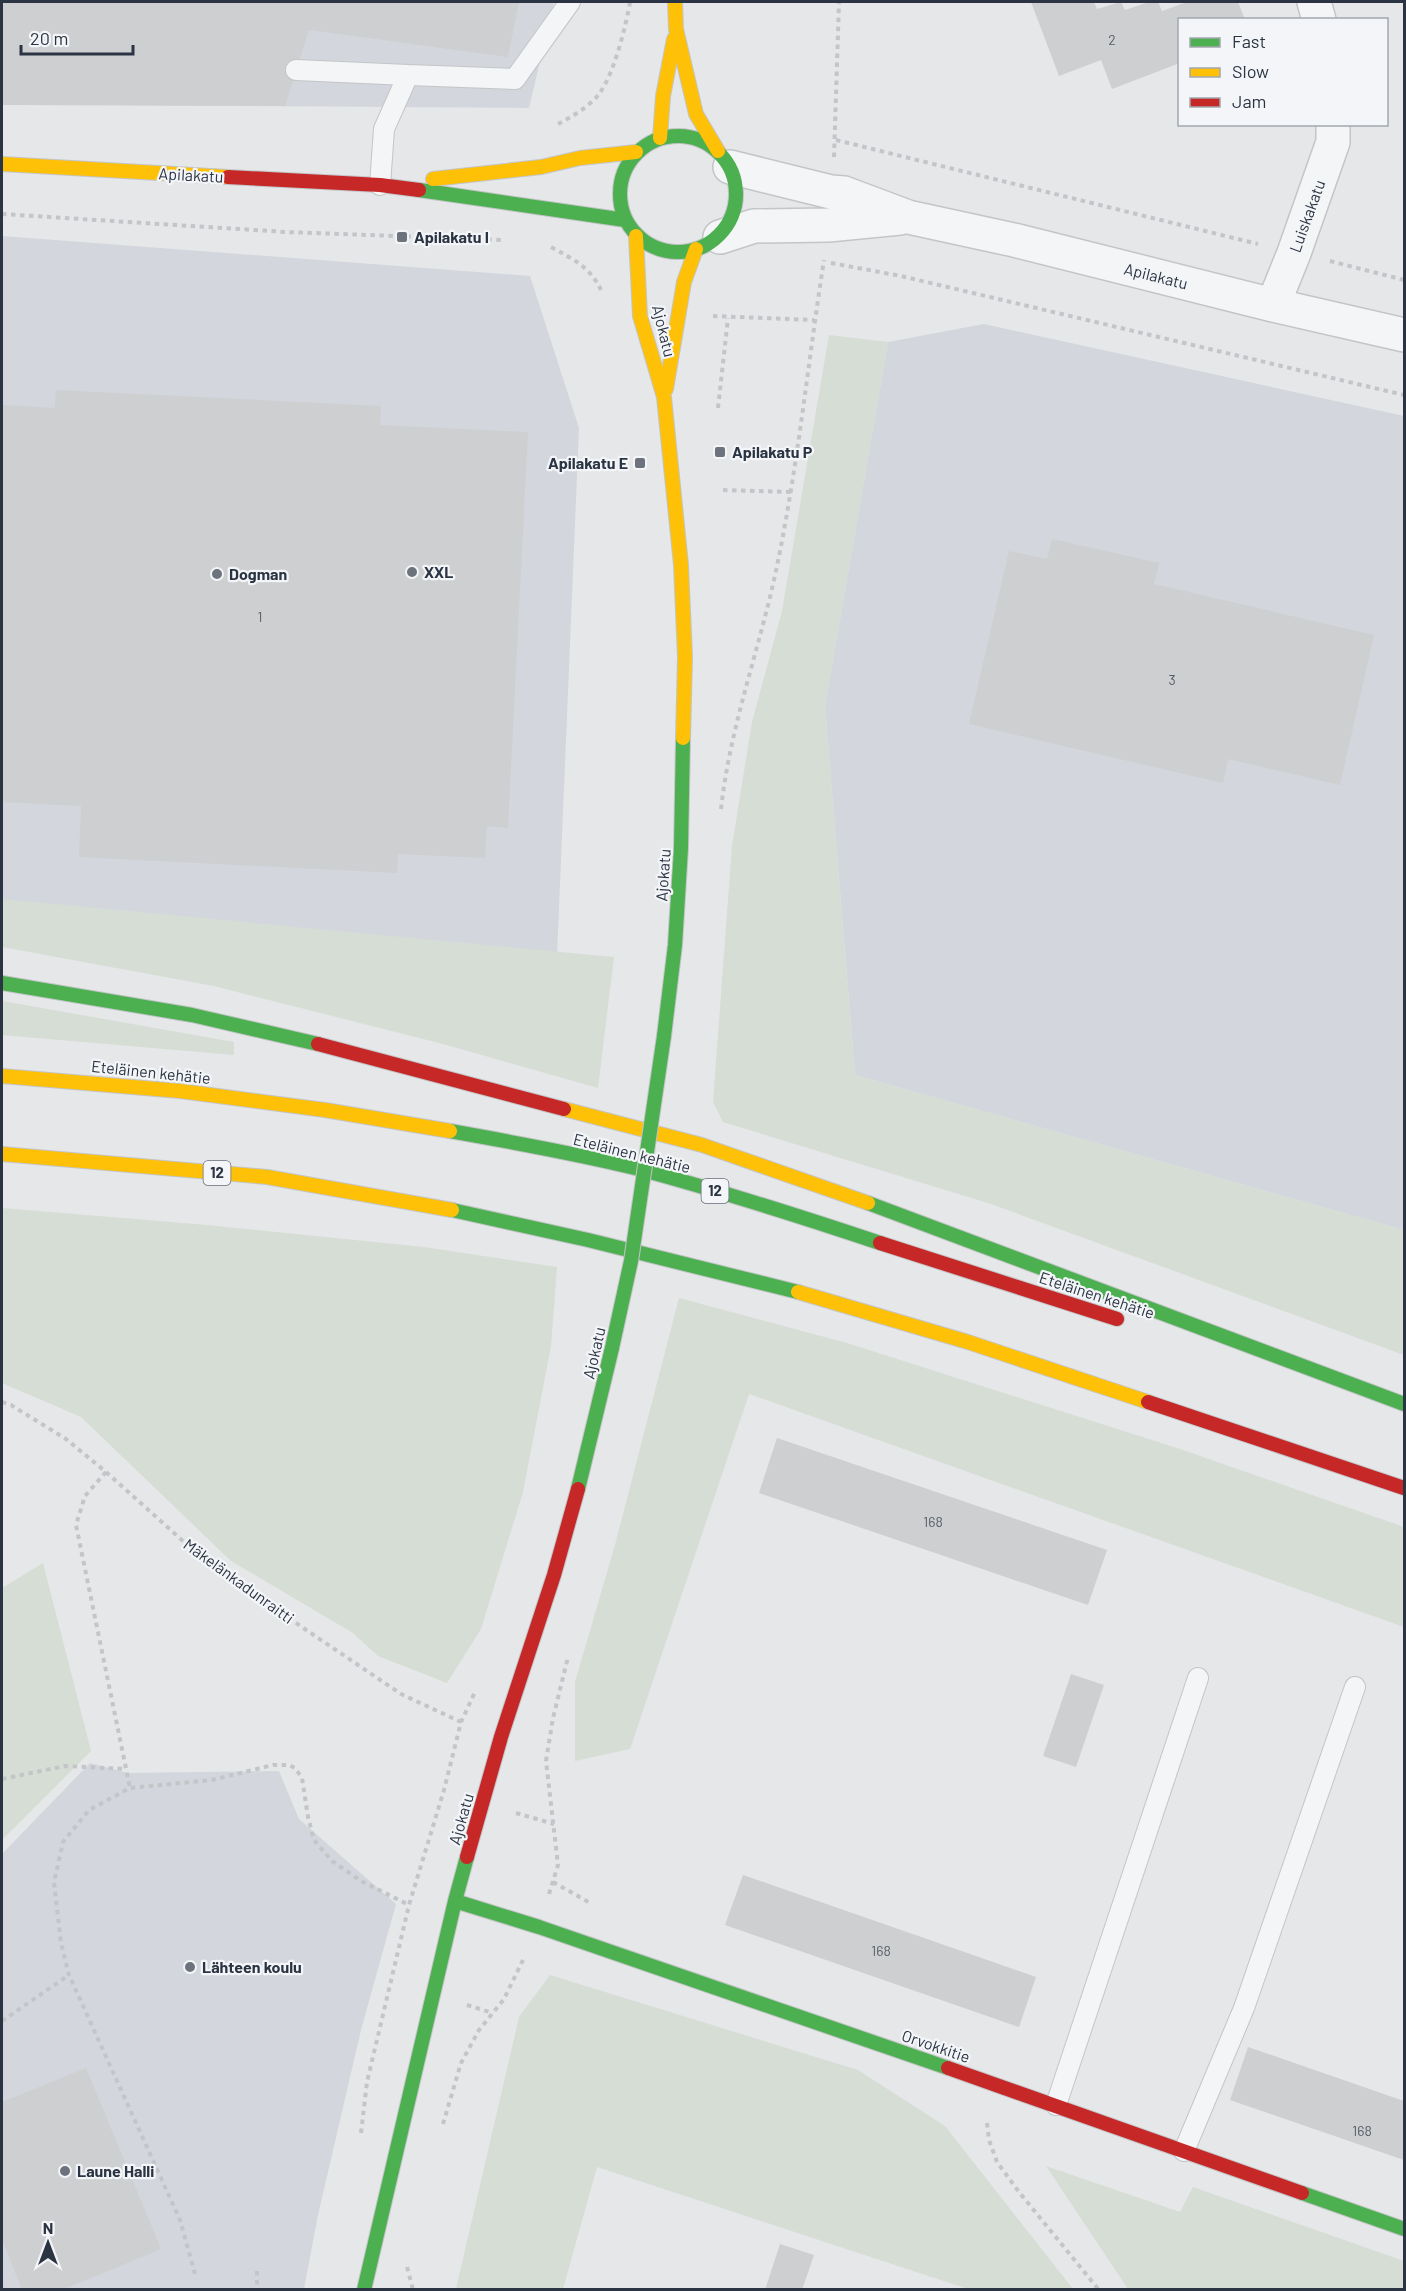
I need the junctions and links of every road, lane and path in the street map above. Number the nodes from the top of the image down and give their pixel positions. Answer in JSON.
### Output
{"nodes":[{"id":1,"x":570,"y":2,"type":"edge"},
{"id":2,"x":630,"y":2,"type":"edge"},
{"id":3,"x":675,"y":2,"type":"edge"},
{"id":4,"x":1314,"y":2,"type":"edge"},
{"id":5,"x":1318,"y":18,"type":"edge"},
{"id":6,"x":676,"y":29,"type":"junction"},
{"id":7,"x":296,"y":70,"type":"dead end"},
{"id":8,"x":408,"y":75,"type":"junction"},
{"id":9,"x":1333,"y":126,"type":"edge"},
{"id":10,"x":551,"y":128,"type":"dead end"},
{"id":11,"x":660,"y":138,"type":"junction"},
{"id":12,"x":836,"y":140,"type":"dead end"},
{"id":13,"x":636,"y":152,"type":"junction"},
{"id":14,"x":724,"y":159,"type":"junction"},
{"id":15,"x":2,"y":164,"type":"edge"},
{"id":16,"x":380,"y":185,"type":"junction"},
{"id":17,"x":2,"y":214,"type":"edge"},
{"id":18,"x":908,"y":217,"type":"junction"},
{"id":19,"x":625,"y":220,"type":"junction"},
{"id":20,"x":636,"y":236,"type":"junction"},
{"id":21,"x":505,"y":240,"type":"dead end"},
{"id":22,"x":708,"y":243,"type":"junction"},
{"id":23,"x":550,"y":247,"type":"dead end"},
{"id":24,"x":1294,"y":253,"type":"junction"},
{"id":25,"x":824,"y":261,"type":"dead end"},
{"id":26,"x":1404,"y":280,"type":"edge"},
{"id":27,"x":1273,"y":305,"type":"junction"},
{"id":28,"x":640,"y":316,"type":"junction"},
{"id":29,"x":677,"y":316,"type":"junction"},
{"id":30,"x":728,"y":318,"type":"junction"},
{"id":31,"x":1404,"y":335,"type":"edge"},
{"id":32,"x":1404,"y":395,"type":"edge"},
{"id":33,"x":664,"y":397,"type":"junction"},
{"id":34,"x":717,"y":408,"type":"dead end"},
{"id":35,"x":723,"y":490,"type":"dead end"},
{"id":36,"x":791,"y":492,"type":"junction"},
{"id":37,"x":720,"y":815,"type":"dead end"},
{"id":38,"x":2,"y":983,"type":"edge"},
{"id":39,"x":2,"y":1076,"type":"edge"},
{"id":40,"x":2,"y":1154,"type":"edge"},
{"id":41,"x":1135,"y":1325,"type":"dead end"},
{"id":42,"x":1258,"y":1365,"type":"dead end"},
{"id":43,"x":2,"y":1402,"type":"edge"},
{"id":44,"x":1404,"y":1404,"type":"edge"},
{"id":45,"x":1404,"y":1412,"type":"edge"},
{"id":46,"x":106,"y":1472,"type":"junction"},
{"id":47,"x":1404,"y":1488,"type":"edge"},
{"id":48,"x":1198,"y":1678,"type":"dead end"},
{"id":49,"x":1355,"y":1687,"type":"dead end"},
{"id":50,"x":461,"y":1722,"type":"dead end"},
{"id":51,"x":546,"y":1761,"type":"dead end"},
{"id":52,"x":126,"y":1769,"type":"junction"},
{"id":53,"x":2,"y":1779,"type":"edge"},
{"id":54,"x":130,"y":1788,"type":"junction"},
{"id":55,"x":455,"y":1901,"type":"junction"},
{"id":56,"x":409,"y":1905,"type":"dead end"},
{"id":57,"x":539,"y":1927,"type":"junction"},
{"id":58,"x":69,"y":1975,"type":"junction"},
{"id":59,"x":2,"y":2021,"type":"edge"},
{"id":60,"x":1056,"y":2105,"type":"junction"},
{"id":61,"x":987,"y":2123,"type":"dead end"},
{"id":62,"x":441,"y":2131,"type":"dead end"},
{"id":63,"x":1184,"y":2151,"type":"junction"},
{"id":64,"x":1404,"y":2229,"type":"edge"},
{"id":65,"x":405,"y":2257,"type":"dead end"},
{"id":66,"x":257,"y":2271,"type":"dead end"},
{"id":67,"x":195,"y":2274,"type":"dead end"},
{"id":68,"x":257,"y":2289,"type":"edge"},
{"id":69,"x":364,"y":2289,"type":"edge"},
{"id":70,"x":413,"y":2289,"type":"edge"},
{"id":71,"x":1099,"y":2289,"type":"edge"}],
"edges":[{"from":1,"to":8,"type":"lane"},
{"from":2,"to":10,"type":"path"},
{"from":3,"to":6,"type":"main road"},
{"from":4,"to":5,"type":"street"},
{"from":6,"to":11,"type":"main road"},
{"from":6,"to":14,"type":"main road"},
{"from":7,"to":8,"type":"lane"},
{"from":8,"to":16,"type":"lane"},
{"from":9,"to":24,"type":"street","name":"Luiskakatu"},
{"from":11,"to":13,"type":"main road"},
{"from":11,"to":14,"type":"main road"},
{"from":12,"to":24,"type":"path"},
{"from":13,"to":16,"type":"main road","name":"Apilakatu"},
{"from":13,"to":19,"type":"main road"},
{"from":14,"to":18,"type":"street","name":"Apilakatu"},
{"from":14,"to":22,"type":"main road"},
{"from":15,"to":16,"type":"main road","name":"Apilakatu"},
{"from":16,"to":19,"type":"main road","name":"Apilakatu"},
{"from":17,"to":21,"type":"path"},
{"from":18,"to":22,"type":"street","name":"Apilakatu"},
{"from":18,"to":27,"type":"street","name":"Apilakatu"},
{"from":19,"to":20,"type":"main road"},
{"from":20,"to":22,"type":"main road"},
{"from":20,"to":28,"type":"main road","name":"Ajokatu"},
{"from":22,"to":29,"type":"main road","name":"Ajokatu"},
{"from":23,"to":28,"type":"path"},
{"from":24,"to":26,"type":"path"},
{"from":24,"to":27,"type":"street","name":"Luiskakatu"},
{"from":25,"to":32,"type":"path"},
{"from":27,"to":31,"type":"street","name":"Apilakatu"},
{"from":28,"to":33,"type":"main road","name":"Ajokatu"},
{"from":29,"to":30,"type":"path"},
{"from":29,"to":33,"type":"main road","name":"Ajokatu"},
{"from":30,"to":34,"type":"path"},
{"from":30,"to":36,"type":"path"},
{"from":33,"to":55,"type":"main road","name":"Ajokatu","bridge":true},
{"from":35,"to":36,"type":"path"},
{"from":36,"to":37,"type":"path"},
{"from":38,"to":44,"type":"main road"},
{"from":39,"to":41,"type":"main road","name":"Eteläinen kehätie","number":"12"},
{"from":40,"to":47,"type":"main road","number":"12"},
{"from":42,"to":45,"type":"main road"},
{"from":43,"to":46,"type":"path","name":"Mäkelänkadunraitti"},
{"from":46,"to":50,"type":"path","name":"Mäkelänkadunraitti"},
{"from":46,"to":52,"type":"path"},
{"from":48,"to":60,"type":"lane"},
{"from":49,"to":63,"type":"lane"},
{"from":51,"to":57,"type":"path"},
{"from":52,"to":53,"type":"path"},
{"from":52,"to":54,"type":"path"},
{"from":54,"to":56,"type":"path"},
{"from":54,"to":58,"type":"path"},
{"from":55,"to":57,"type":"main road","name":"Orvokkitie"},
{"from":55,"to":69,"type":"main road","name":"Ajokatu"},
{"from":57,"to":60,"type":"main road","name":"Orvokkitie"},
{"from":57,"to":62,"type":"path"},
{"from":58,"to":59,"type":"path"},
{"from":58,"to":67,"type":"path"},
{"from":60,"to":63,"type":"main road","name":"Orvokkitie"},
{"from":61,"to":71,"type":"path"},
{"from":63,"to":64,"type":"main road","name":"Orvokkitie"},
{"from":65,"to":70,"type":"path"},
{"from":66,"to":68,"type":"path"}]}
